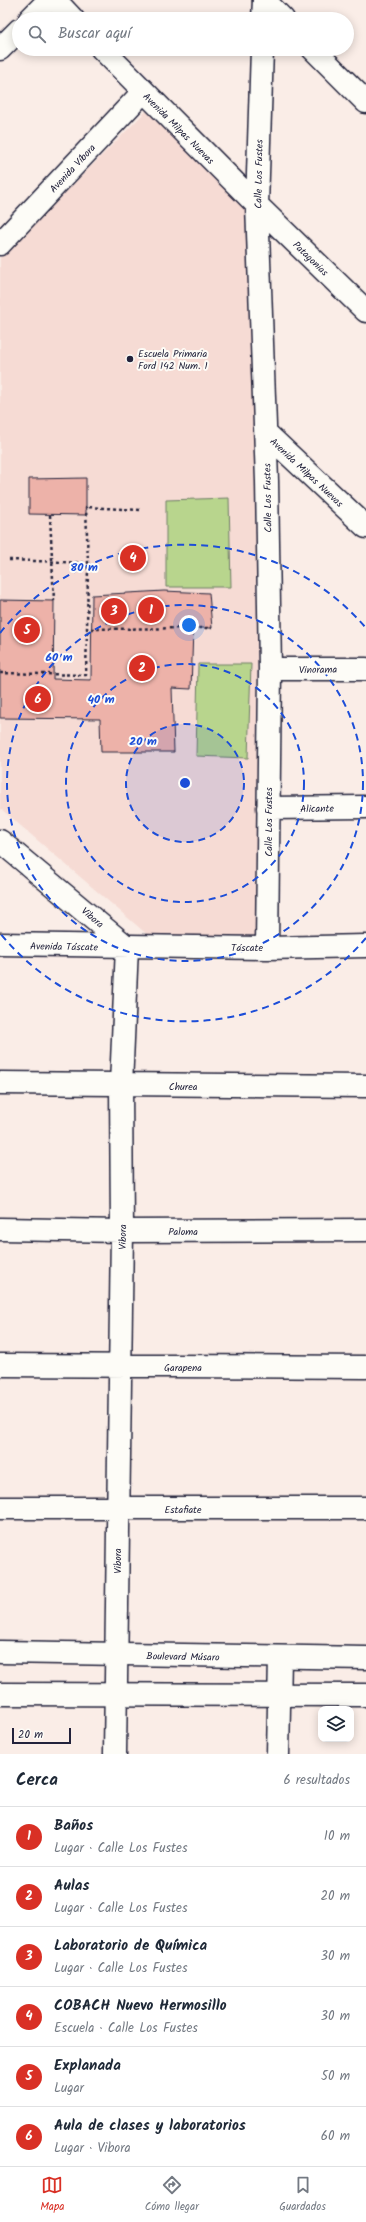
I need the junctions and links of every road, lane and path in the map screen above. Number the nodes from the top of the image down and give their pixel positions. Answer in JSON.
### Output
{"nodes":[{"id":1,"x":49,"y":0,"type":"edge"},
{"id":2,"x":54,"y":0,"type":"edge"},
{"id":3,"x":264,"y":0,"type":"edge"},
{"id":4,"x":37,"y":12,"type":"edge"},
{"id":5,"x":66,"y":12,"type":"edge"},
{"id":6,"x":263,"y":12,"type":"edge"},
{"id":7,"x":276,"y":12,"type":"edge"},
{"id":8,"x":12,"y":37,"type":"edge"},
{"id":9,"x":0,"y":49,"type":"edge"},
{"id":10,"x":109,"y":56,"type":"edge"},
{"id":11,"x":262,"y":56,"type":"edge"},
{"id":12,"x":320,"y":56,"type":"edge"},
{"id":13,"x":143,"y":92,"type":"junction"},
{"id":14,"x":366,"y":102,"type":"edge"},
{"id":15,"x":257,"y":205,"type":"junction"},
{"id":16,"x":0,"y":244,"type":"edge"},
{"id":17,"x":366,"y":310,"type":"edge"},
{"id":18,"x":266,"y":434,"type":"junction"},
{"id":19,"x":140,"y":510,"type":"dead end"},
{"id":20,"x":50,"y":515,"type":"dead end"},
{"id":21,"x":366,"y":528,"type":"edge"},
{"id":22,"x":9,"y":560,"type":"dead end"},
{"id":23,"x":51,"y":562,"type":"junction"},
{"id":24,"x":88,"y":563,"type":"junction"},
{"id":25,"x":54,"y":601,"type":"dead end"},
{"id":26,"x":212,"y":628,"type":"dead end"},
{"id":27,"x":87,"y":629,"type":"junction"},
{"id":28,"x":366,"y":669,"type":"edge"},
{"id":29,"x":270,"y":670,"type":"junction"},
{"id":30,"x":0,"y":673,"type":"edge"},
{"id":31,"x":366,"y":807,"type":"edge"},
{"id":32,"x":268,"y":808,"type":"junction"},
{"id":33,"x":0,"y":841,"type":"edge"},
{"id":34,"x":0,"y":944,"type":"edge"},
{"id":35,"x":366,"y":946,"type":"edge"},
{"id":36,"x":127,"y":947,"type":"junction"},
{"id":37,"x":267,"y":948,"type":"junction"},
{"id":38,"x":0,"y":1083,"type":"edge"},
{"id":39,"x":121,"y":1085,"type":"junction"},
{"id":40,"x":366,"y":1086,"type":"edge"},
{"id":41,"x":0,"y":1229,"type":"edge"},
{"id":42,"x":366,"y":1230,"type":"edge"},
{"id":43,"x":122,"y":1231,"type":"junction"},
{"id":44,"x":0,"y":1365,"type":"edge"},
{"id":45,"x":119,"y":1367,"type":"junction"},
{"id":46,"x":366,"y":1367,"type":"edge"},
{"id":47,"x":0,"y":1508,"type":"edge"},
{"id":48,"x":366,"y":1508,"type":"edge"},
{"id":49,"x":117,"y":1509,"type":"junction"},
{"id":50,"x":0,"y":1652,"type":"edge"},
{"id":51,"x":116,"y":1655,"type":"junction"},
{"id":52,"x":280,"y":1658,"type":"junction"},
{"id":53,"x":366,"y":1658,"type":"edge"},
{"id":54,"x":116,"y":1693,"type":"junction"},
{"id":55,"x":0,"y":1694,"type":"edge"},
{"id":56,"x":279,"y":1694,"type":"junction"},
{"id":57,"x":366,"y":1695,"type":"edge"},
{"id":58,"x":115,"y":1754,"type":"edge"},
{"id":59,"x":278,"y":1754,"type":"edge"}],
"edges":[{"from":1,"to":4,"type":"street"},
{"from":2,"to":5,"type":"street"},
{"from":3,"to":6,"type":"street"},
{"from":3,"to":7,"type":"street"},
{"from":8,"to":9,"type":"street"},
{"from":10,"to":13,"type":"street","name":"Avenida Milpas Nuevas"},
{"from":11,"to":15,"type":"street","name":"Calle Los Fustes"},
{"from":12,"to":14,"type":"street"},
{"from":13,"to":15,"type":"street","name":"Avenida Milpas Nuevas"},
{"from":13,"to":16,"type":"street","name":"Avenida Víbora"},
{"from":15,"to":17,"type":"street","name":"Patagonias"},
{"from":15,"to":18,"type":"street","name":"Calle Los Fustes"},
{"from":18,"to":21,"type":"street","name":"Avenida Milpas Nuevas"},
{"from":18,"to":29,"type":"street","name":"Calle Los Fustes"},
{"from":19,"to":24,"type":"path"},
{"from":20,"to":23,"type":"path"},
{"from":22,"to":23,"type":"path"},
{"from":23,"to":24,"type":"path"},
{"from":23,"to":25,"type":"path"},
{"from":24,"to":27,"type":"path"},
{"from":26,"to":27,"type":"path"},
{"from":27,"to":30,"type":"path"},
{"from":28,"to":29,"type":"street","name":"Vinorama"},
{"from":29,"to":32,"type":"street","name":"Calle Los Fustes"},
{"from":31,"to":32,"type":"street","name":"Alicante"},
{"from":32,"to":37,"type":"street","name":"Calle Los Fustes"},
{"from":33,"to":36,"type":"street","name":"Vibora"},
{"from":34,"to":36,"type":"street","name":"Avenida Táscate"},
{"from":35,"to":37,"type":"street","name":"Táscate"},
{"from":36,"to":37,"type":"street","name":"Táscate"},
{"from":36,"to":39,"type":"street","name":"Vibora"},
{"from":38,"to":39,"type":"street","name":"Churea"},
{"from":39,"to":40,"type":"street","name":"Churea"},
{"from":39,"to":43,"type":"street","name":"Vibora"},
{"from":41,"to":43,"type":"street","name":"Paloma"},
{"from":42,"to":43,"type":"street","name":"Paloma"},
{"from":43,"to":45,"type":"street","name":"Vibora"},
{"from":44,"to":45,"type":"street","name":"Garapena"},
{"from":45,"to":46,"type":"street","name":"Garapena"},
{"from":45,"to":49,"type":"street","name":"Vibora"},
{"from":47,"to":49,"type":"street","name":"Estafiate"},
{"from":48,"to":49,"type":"street","name":"Estafiate"},
{"from":49,"to":51,"type":"street","name":"Vibora"},
{"from":50,"to":51,"type":"street","name":"Boulevard Músaro"},
{"from":51,"to":52,"type":"street","name":"Boulevard Músaro"},
{"from":51,"to":54,"type":"street","name":"Vibora"},
{"from":52,"to":53,"type":"street","name":"Boulevard Músaro"},
{"from":52,"to":56,"type":"street"},
{"from":54,"to":55,"type":"street"},
{"from":54,"to":56,"type":"street"},
{"from":54,"to":58,"type":"street","name":"Vibora"},
{"from":56,"to":57,"type":"street"},
{"from":56,"to":59,"type":"street"}]}
